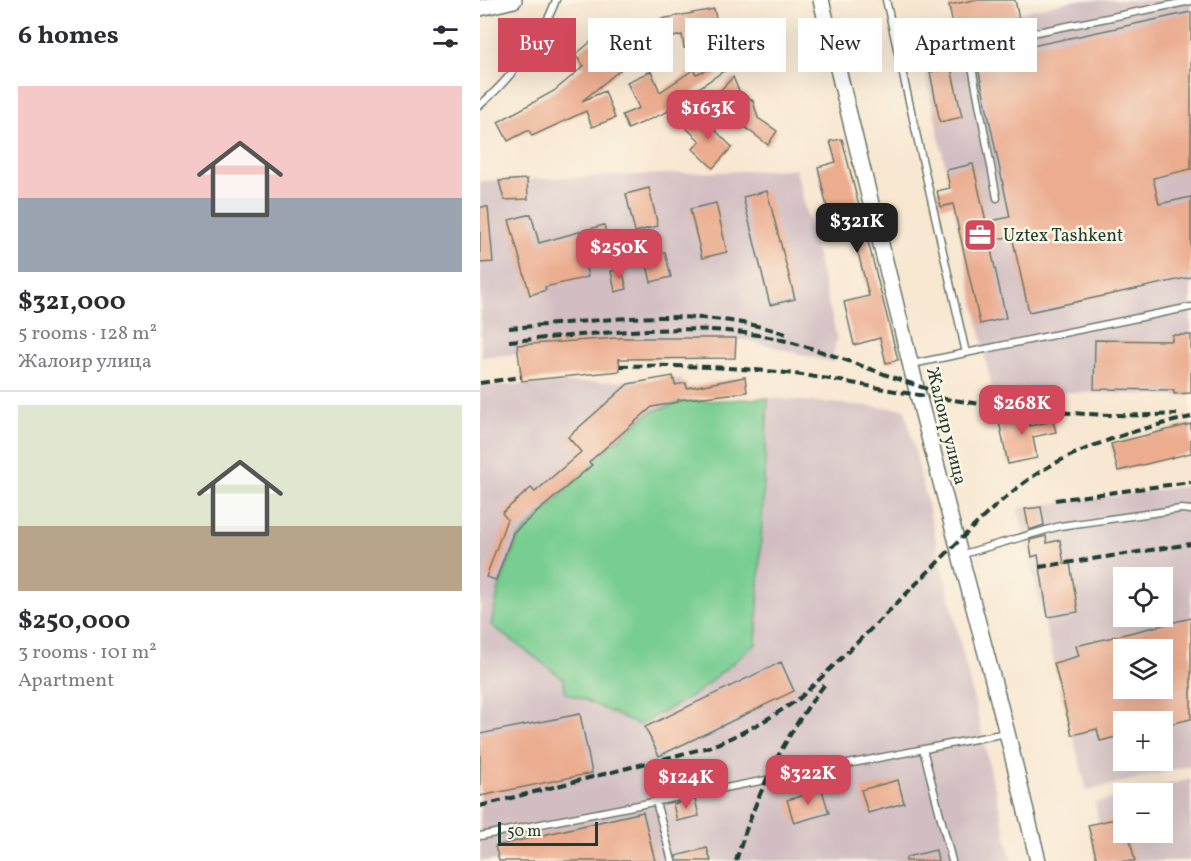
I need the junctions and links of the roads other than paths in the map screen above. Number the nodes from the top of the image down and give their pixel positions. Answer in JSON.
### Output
{"nodes":[{"id":1,"x":514,"y":0,"type":"edge"},
{"id":2,"x":556,"y":0,"type":"edge"},
{"id":3,"x":821,"y":0,"type":"edge"},
{"id":4,"x":886,"y":0,"type":"edge"},
{"id":5,"x":1191,"y":0,"type":"edge"},
{"id":6,"x":480,"y":8,"type":"edge"},
{"id":7,"x":480,"y":105,"type":"edge"},
{"id":8,"x":997,"y":198,"type":"dead end"},
{"id":9,"x":1191,"y":307,"type":"edge"},
{"id":10,"x":966,"y":353,"type":"junction"},
{"id":11,"x":911,"y":364,"type":"junction"},
{"id":12,"x":1191,"y":510,"type":"edge"},
{"id":13,"x":959,"y":555,"type":"junction"},
{"id":14,"x":1007,"y":733,"type":"junction"},
{"id":15,"x":923,"y":749,"type":"junction"},
{"id":16,"x":656,"y":801,"type":"junction"},
{"id":17,"x":480,"y":836,"type":"edge"},
{"id":18,"x":672,"y":861,"type":"edge"},
{"id":19,"x":952,"y":861,"type":"edge"},
{"id":20,"x":1038,"y":861,"type":"edge"}],
"edges":[{"from":1,"to":6,"type":"street"},
{"from":2,"to":7,"type":"lane"},
{"from":3,"to":11,"type":"street","name":"Жалоир улица"},
{"from":4,"to":10,"type":"lane"},
{"from":5,"to":8,"type":"lane"},
{"from":9,"to":10,"type":"lane"},
{"from":10,"to":11,"type":"lane"},
{"from":11,"to":13,"type":"street","name":"Жалоир улица"},
{"from":12,"to":13,"type":"lane"},
{"from":13,"to":14,"type":"street","name":"Жалоир улица"},
{"from":14,"to":15,"type":"lane"},
{"from":14,"to":20,"type":"street","name":"Жалоир улица"},
{"from":15,"to":16,"type":"lane"},
{"from":15,"to":19,"type":"lane"},
{"from":16,"to":17,"type":"lane"},
{"from":16,"to":18,"type":"lane"}]}
